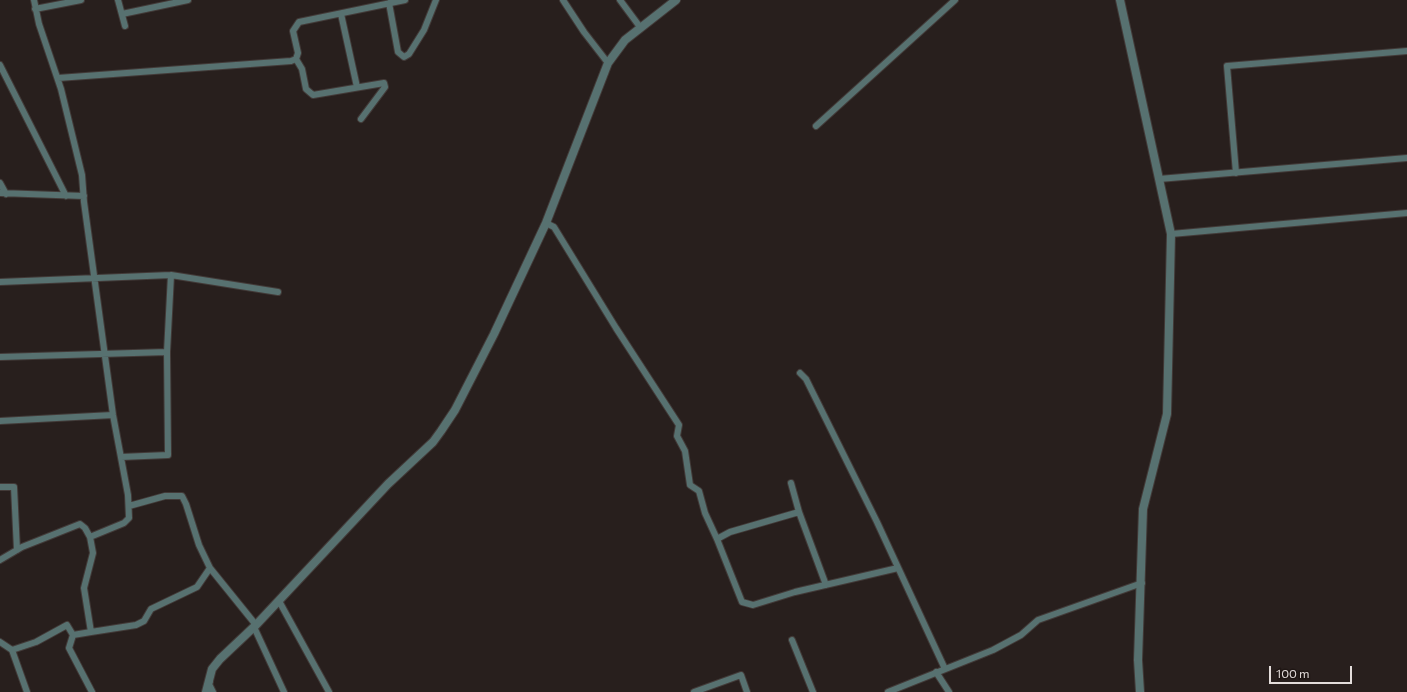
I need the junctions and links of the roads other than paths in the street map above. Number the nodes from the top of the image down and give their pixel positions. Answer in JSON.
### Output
{"nodes":[{"id":1,"x":34,"y":0,"type":"edge"},
{"id":2,"x":81,"y":0,"type":"edge"},
{"id":3,"x":118,"y":0,"type":"edge"},
{"id":4,"x":188,"y":0,"type":"edge"},
{"id":5,"x":405,"y":0,"type":"edge"},
{"id":6,"x":436,"y":0,"type":"edge"},
{"id":7,"x":563,"y":0,"type":"edge"},
{"id":8,"x":620,"y":0,"type":"edge"},
{"id":9,"x":676,"y":0,"type":"edge"},
{"id":10,"x":955,"y":0,"type":"edge"},
{"id":11,"x":1120,"y":0,"type":"edge"},
{"id":12,"x":389,"y":3,"type":"junction"},
{"id":13,"x":35,"y":9,"type":"junction"},
{"id":14,"x":122,"y":14,"type":"junction"},
{"id":15,"x":341,"y":14,"type":"junction"},
{"id":16,"x":125,"y":26,"type":"dead end"},
{"id":17,"x":640,"y":28,"type":"junction"},
{"id":18,"x":1407,"y":51,"type":"edge"},
{"id":19,"x":296,"y":59,"type":"junction"},
{"id":20,"x":608,"y":63,"type":"junction"},
{"id":21,"x":0,"y":66,"type":"edge"},
{"id":22,"x":58,"y":78,"type":"junction"},
{"id":23,"x":357,"y":87,"type":"junction"},
{"id":24,"x":361,"y":119,"type":"dead end"},
{"id":25,"x":816,"y":126,"type":"dead end"},
{"id":26,"x":1407,"y":158,"type":"edge"},
{"id":27,"x":1236,"y":172,"type":"junction"},
{"id":28,"x":1158,"y":179,"type":"junction"},
{"id":29,"x":0,"y":183,"type":"edge"},
{"id":30,"x":3,"y":194,"type":"edge"},
{"id":31,"x":66,"y":196,"type":"junction"},
{"id":32,"x":84,"y":196,"type":"junction"},
{"id":33,"x":1407,"y":213,"type":"edge"},
{"id":34,"x":546,"y":223,"type":"junction"},
{"id":35,"x":1171,"y":234,"type":"junction"},
{"id":36,"x":171,"y":275,"type":"junction"},
{"id":37,"x":95,"y":277,"type":"junction"},
{"id":38,"x":0,"y":282,"type":"edge"},
{"id":39,"x":278,"y":292,"type":"dead end"},
{"id":40,"x":167,"y":352,"type":"junction"},
{"id":41,"x":104,"y":353,"type":"junction"},
{"id":42,"x":0,"y":357,"type":"edge"},
{"id":43,"x":800,"y":373,"type":"dead end"},
{"id":44,"x":113,"y":415,"type":"junction"},
{"id":45,"x":0,"y":421,"type":"edge"},
{"id":46,"x":121,"y":457,"type":"junction"},
{"id":47,"x":791,"y":483,"type":"dead end"},
{"id":48,"x":0,"y":487,"type":"edge"},
{"id":49,"x":129,"y":506,"type":"junction"},
{"id":50,"x":799,"y":512,"type":"junction"},
{"id":51,"x":90,"y":537,"type":"junction"},
{"id":52,"x":717,"y":539,"type":"junction"},
{"id":53,"x":17,"y":550,"type":"junction"},
{"id":54,"x":0,"y":560,"type":"edge"},
{"id":55,"x":210,"y":568,"type":"junction"},
{"id":56,"x":898,"y":568,"type":"junction"},
{"id":57,"x":1142,"y":583,"type":"junction"},
{"id":58,"x":826,"y":584,"type":"junction"},
{"id":59,"x":279,"y":601,"type":"junction"},
{"id":60,"x":255,"y":626,"type":"junction"},
{"id":61,"x":91,"y":632,"type":"junction"},
{"id":62,"x":73,"y":635,"type":"junction"},
{"id":63,"x":792,"y":640,"type":"dead end"},
{"id":64,"x":0,"y":642,"type":"edge"},
{"id":65,"x":12,"y":650,"type":"junction"},
{"id":66,"x":212,"y":669,"type":"junction"},
{"id":67,"x":945,"y":669,"type":"junction"},
{"id":68,"x":936,"y":672,"type":"junction"},
{"id":69,"x":902,"y":686,"type":"junction"},
{"id":70,"x":27,"y":692,"type":"edge"},
{"id":71,"x":92,"y":692,"type":"edge"},
{"id":72,"x":206,"y":692,"type":"edge"},
{"id":73,"x":213,"y":692,"type":"edge"},
{"id":74,"x":284,"y":692,"type":"edge"},
{"id":75,"x":329,"y":692,"type":"edge"},
{"id":76,"x":694,"y":692,"type":"edge"},
{"id":77,"x":747,"y":692,"type":"edge"},
{"id":78,"x":813,"y":692,"type":"edge"},
{"id":79,"x":888,"y":692,"type":"edge"},
{"id":80,"x":906,"y":692,"type":"edge"},
{"id":81,"x":949,"y":692,"type":"edge"},
{"id":82,"x":1140,"y":692,"type":"edge"}],
"edges":[{"from":1,"to":13,"type":"street"},
{"from":2,"to":13,"type":"street"},
{"from":3,"to":14,"type":"street"},
{"from":4,"to":14,"type":"street"},
{"from":5,"to":12,"type":"street"},
{"from":6,"to":12,"type":"street"},
{"from":7,"to":20,"type":"street"},
{"from":8,"to":17,"type":"street"},
{"from":9,"to":17,"type":"street"},
{"from":10,"to":25,"type":"street"},
{"from":11,"to":28,"type":"street"},
{"from":12,"to":15,"type":"street"},
{"from":13,"to":22,"type":"street"},
{"from":14,"to":16,"type":"street"},
{"from":15,"to":19,"type":"street"},
{"from":15,"to":23,"type":"street"},
{"from":17,"to":20,"type":"street"},
{"from":18,"to":27,"type":"street"},
{"from":19,"to":22,"type":"street"},
{"from":19,"to":23,"type":"street"},
{"from":20,"to":34,"type":"street"},
{"from":21,"to":31,"type":"street"},
{"from":22,"to":32,"type":"street"},
{"from":23,"to":24,"type":"street"},
{"from":26,"to":27,"type":"street"},
{"from":27,"to":28,"type":"street"},
{"from":28,"to":35,"type":"street"},
{"from":29,"to":30,"type":"street"},
{"from":30,"to":31,"type":"street"},
{"from":31,"to":32,"type":"street"},
{"from":32,"to":37,"type":"street"},
{"from":33,"to":35,"type":"street"},
{"from":34,"to":52,"type":"street"},
{"from":34,"to":59,"type":"street"},
{"from":35,"to":57,"type":"street"},
{"from":36,"to":37,"type":"street"},
{"from":36,"to":39,"type":"street"},
{"from":36,"to":40,"type":"street"},
{"from":37,"to":38,"type":"street"},
{"from":37,"to":41,"type":"street"},
{"from":40,"to":41,"type":"street"},
{"from":40,"to":46,"type":"street"},
{"from":41,"to":42,"type":"street"},
{"from":41,"to":44,"type":"street"},
{"from":43,"to":56,"type":"street"},
{"from":44,"to":45,"type":"street"},
{"from":44,"to":46,"type":"street"},
{"from":46,"to":49,"type":"street"},
{"from":47,"to":50,"type":"street"},
{"from":48,"to":53,"type":"street"},
{"from":49,"to":51,"type":"street"},
{"from":49,"to":55,"type":"street"},
{"from":50,"to":52,"type":"street"},
{"from":50,"to":58,"type":"street"},
{"from":51,"to":53,"type":"street"},
{"from":51,"to":61,"type":"street"},
{"from":52,"to":58,"type":"street"},
{"from":53,"to":54,"type":"street"},
{"from":55,"to":60,"type":"street"},
{"from":55,"to":61,"type":"street"},
{"from":56,"to":58,"type":"street"},
{"from":56,"to":67,"type":"street"},
{"from":57,"to":67,"type":"street"},
{"from":57,"to":82,"type":"street"},
{"from":59,"to":60,"type":"street"},
{"from":59,"to":75,"type":"street"},
{"from":60,"to":66,"type":"street"},
{"from":60,"to":74,"type":"street"},
{"from":61,"to":62,"type":"street"},
{"from":62,"to":65,"type":"street"},
{"from":62,"to":71,"type":"street"},
{"from":63,"to":78,"type":"street"},
{"from":64,"to":65,"type":"street"},
{"from":65,"to":70,"type":"street"},
{"from":66,"to":72,"type":"street"},
{"from":66,"to":73,"type":"street"},
{"from":67,"to":68,"type":"street"},
{"from":68,"to":69,"type":"street"},
{"from":68,"to":81,"type":"street"},
{"from":69,"to":79,"type":"street"},
{"from":69,"to":80,"type":"street"},
{"from":76,"to":77,"type":"street"}]}
